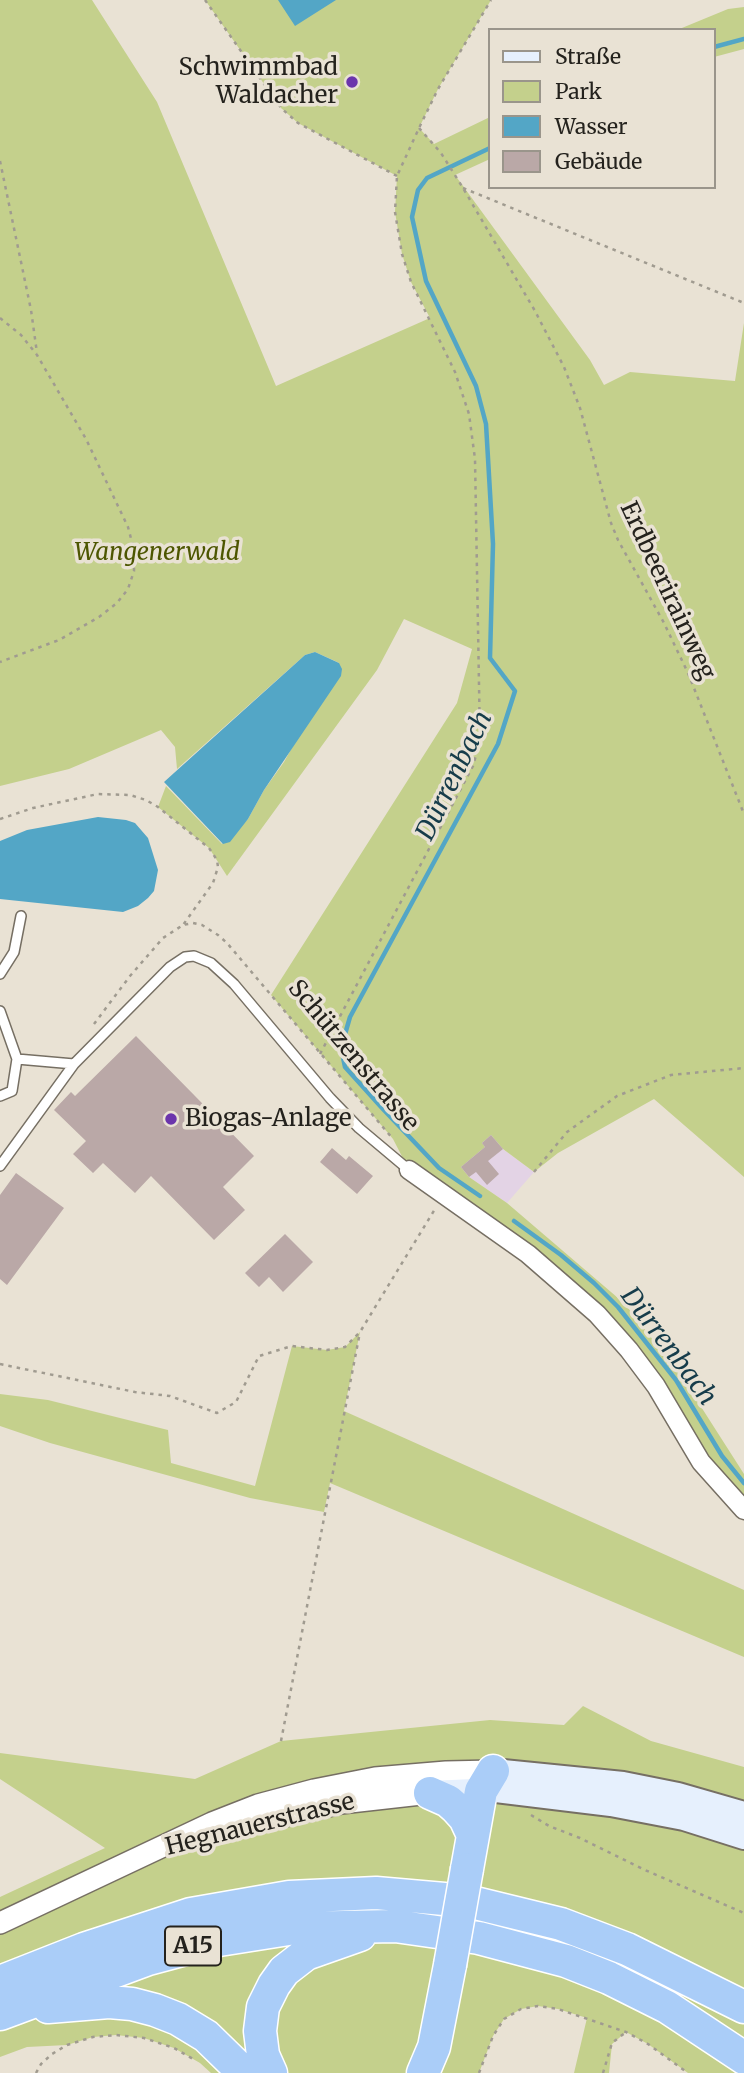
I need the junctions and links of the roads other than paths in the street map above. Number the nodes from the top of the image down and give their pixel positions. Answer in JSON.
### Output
{"nodes":[{"id":1,"x":21,"y":916,"type":"dead end"},
{"id":2,"x":0,"y":975,"type":"edge"},
{"id":3,"x":0,"y":1011,"type":"edge"},
{"id":4,"x":17,"y":1059,"type":"junction"},
{"id":5,"x":74,"y":1064,"type":"junction"},
{"id":6,"x":0,"y":1096,"type":"edge"},
{"id":7,"x":0,"y":1166,"type":"edge"},
{"id":8,"x":409,"y":1170,"type":"joint"},
{"id":9,"x":744,"y":1510,"type":"edge"},
{"id":10,"x":490,"y":1784,"type":"junction"},
{"id":11,"x":430,"y":1793,"type":"junction"},
{"id":12,"x":744,"y":1814,"type":"edge"},
{"id":13,"x":472,"y":1833,"type":"junction"},
{"id":14,"x":744,"y":1837,"type":"edge"},
{"id":15,"x":150,"y":1854,"type":"junction"},
{"id":16,"x":475,"y":1870,"type":"junction"},
{"id":17,"x":0,"y":1923,"type":"edge"},
{"id":18,"x":395,"y":1926,"type":"junction"},
{"id":19,"x":458,"y":1966,"type":"junction"},
{"id":20,"x":662,"y":1966,"type":"junction"},
{"id":21,"x":0,"y":1982,"type":"edge"},
{"id":22,"x":744,"y":2007,"type":"edge"},
{"id":23,"x":0,"y":2014,"type":"edge"},
{"id":24,"x":744,"y":2017,"type":"edge"},
{"id":25,"x":744,"y":2058,"type":"edge"},
{"id":26,"x":244,"y":2073,"type":"edge"},
{"id":27,"x":271,"y":2073,"type":"edge"},
{"id":28,"x":423,"y":2073,"type":"edge"},
{"id":29,"x":441,"y":2073,"type":"edge"}],
"edges":[{"from":1,"to":2,"type":"lane"},
{"from":3,"to":4,"type":"lane"},
{"from":4,"to":5,"type":"lane"},
{"from":4,"to":6,"type":"lane"},
{"from":5,"to":7,"type":"lane"},
{"from":5,"to":8,"type":"lane"},
{"from":8,"to":9,"type":"street","name":"Schützenstrasse"},
{"from":10,"to":11,"type":"main road","name":"Hegnauerstrasse"},
{"from":10,"to":12,"type":"main road","name":"Hegnauerstrasse"},
{"from":10,"to":13,"type":"highway"},
{"from":10,"to":14,"type":"main road","name":"Hegnauerstrasse"},
{"from":10,"to":15,"type":"street","name":"Hegnauerstrasse"},
{"from":10,"to":16,"type":"highway"},
{"from":11,"to":13,"type":"highway"},
{"from":11,"to":15,"type":"street","name":"Hegnauerstrasse"},
{"from":13,"to":16,"type":"highway"},
{"from":15,"to":17,"type":"street","name":"Hegnauerstrasse"},
{"from":16,"to":19,"type":"highway"},
{"from":18,"to":23,"type":"highway","number":"A15"},
{"from":18,"to":25,"type":"highway","number":"A15"},
{"from":18,"to":27,"type":"highway"},
{"from":19,"to":28,"type":"highway"},
{"from":19,"to":29,"type":"highway"},
{"from":20,"to":21,"type":"highway","number":"A15"},
{"from":20,"to":22,"type":"highway"},
{"from":20,"to":24,"type":"highway","number":"A15"},
{"from":23,"to":26,"type":"highway"}]}
